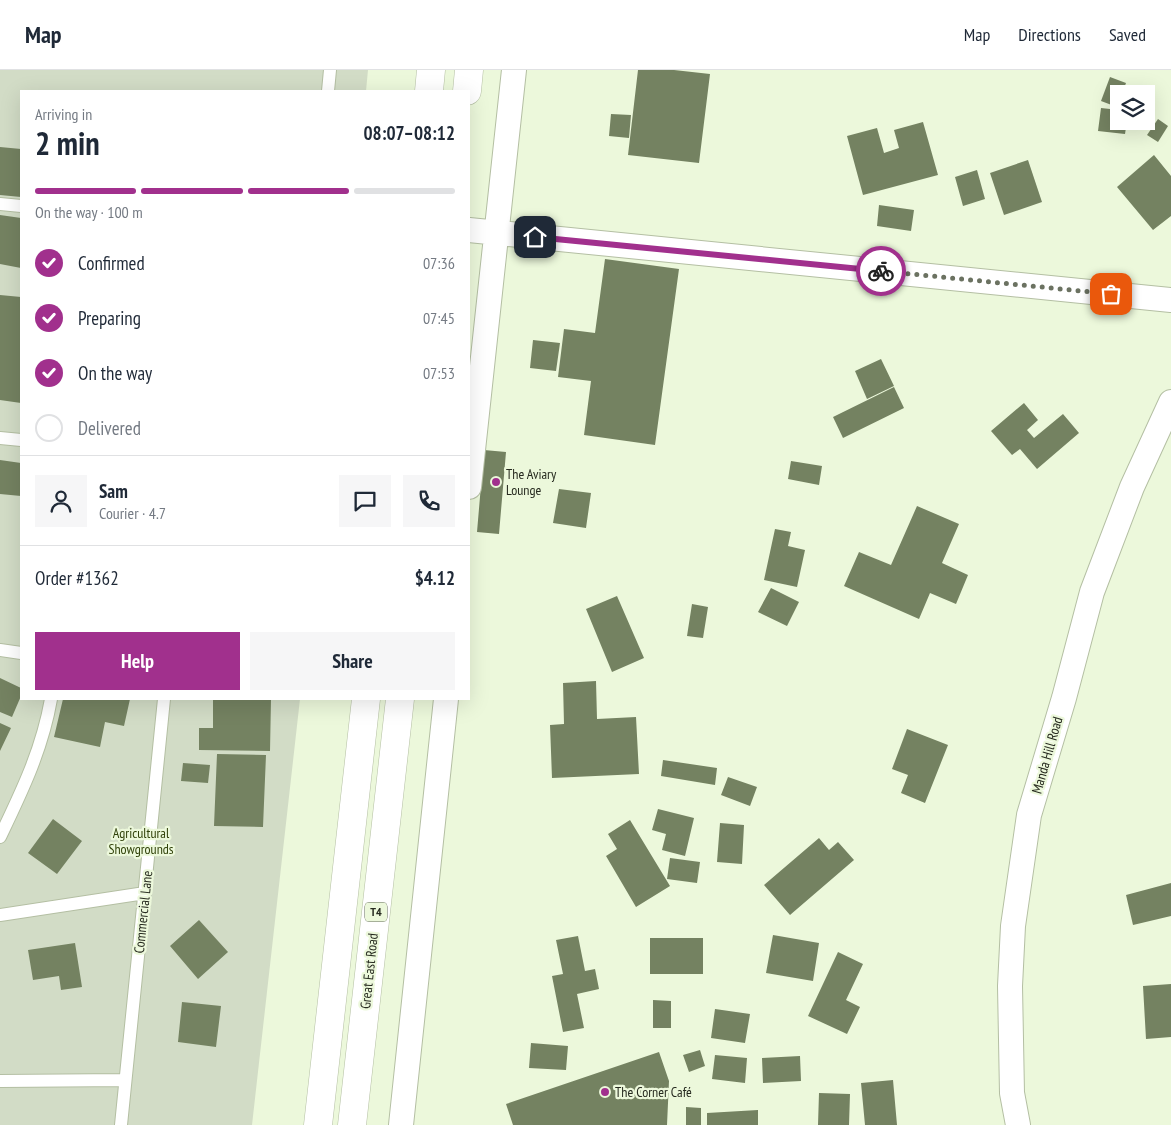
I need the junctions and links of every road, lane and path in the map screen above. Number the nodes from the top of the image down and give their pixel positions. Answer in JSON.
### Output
{"nodes":[{"id":1,"x":330,"y":70,"type":"edge"},
{"id":2,"x":431,"y":70,"type":"edge"},
{"id":3,"x":469,"y":70,"type":"edge"},
{"id":4,"x":514,"y":70,"type":"edge"},
{"id":5,"x":328,"y":90,"type":"edge"},
{"id":6,"x":429,"y":90,"type":"edge"},
{"id":7,"x":467,"y":90,"type":"edge"},
{"id":8,"x":0,"y":204,"type":"edge"},
{"id":9,"x":20,"y":206,"type":"edge"},
{"id":10,"x":470,"y":230,"type":"edge"},
{"id":11,"x":496,"y":233,"type":"junction"},
{"id":12,"x":1171,"y":300,"type":"edge"},
{"id":13,"x":1171,"y":402,"type":"edge"},
{"id":14,"x":0,"y":438,"type":"edge"},
{"id":15,"x":20,"y":440,"type":"edge"},
{"id":16,"x":470,"y":478,"type":"edge"},
{"id":17,"x":0,"y":650,"type":"edge"},
{"id":18,"x":20,"y":653,"type":"edge"},
{"id":19,"x":51,"y":700,"type":"edge"},
{"id":20,"x":164,"y":700,"type":"edge"},
{"id":21,"x":366,"y":700,"type":"edge"},
{"id":22,"x":400,"y":700,"type":"edge"},
{"id":23,"x":446,"y":700,"type":"edge"},
{"id":24,"x":0,"y":837,"type":"edge"},
{"id":25,"x":145,"y":893,"type":"junction"},
{"id":26,"x":0,"y":915,"type":"edge"},
{"id":27,"x":125,"y":1080,"type":"junction"},
{"id":28,"x":0,"y":1081,"type":"edge"},
{"id":29,"x":120,"y":1125,"type":"edge"},
{"id":30,"x":318,"y":1125,"type":"edge"},
{"id":31,"x":352,"y":1125,"type":"edge"},
{"id":32,"x":401,"y":1125,"type":"edge"},
{"id":33,"x":1018,"y":1125,"type":"edge"}],
"edges":[{"from":1,"to":5,"type":"lane"},
{"from":2,"to":6,"type":"main road"},
{"from":3,"to":7,"type":"main road"},
{"from":4,"to":11,"type":"street"},
{"from":8,"to":9,"type":"lane"},
{"from":10,"to":11,"type":"street"},
{"from":11,"to":12,"type":"street"},
{"from":11,"to":16,"type":"street"},
{"from":13,"to":33,"type":"street","name":"Manda Hill Road"},
{"from":14,"to":15,"type":"lane"},
{"from":17,"to":18,"type":"lane"},
{"from":19,"to":24,"type":"lane"},
{"from":20,"to":25,"type":"lane","name":"Commercial Lane"},
{"from":21,"to":30,"type":"main road"},
{"from":22,"to":31,"type":"main road","name":"Great East Road","number":"T4"},
{"from":23,"to":32,"type":"street"},
{"from":25,"to":26,"type":"lane"},
{"from":25,"to":27,"type":"lane","name":"Commercial Lane"},
{"from":27,"to":28,"type":"lane"},
{"from":27,"to":29,"type":"lane","name":"Commercial Lane"}]}
